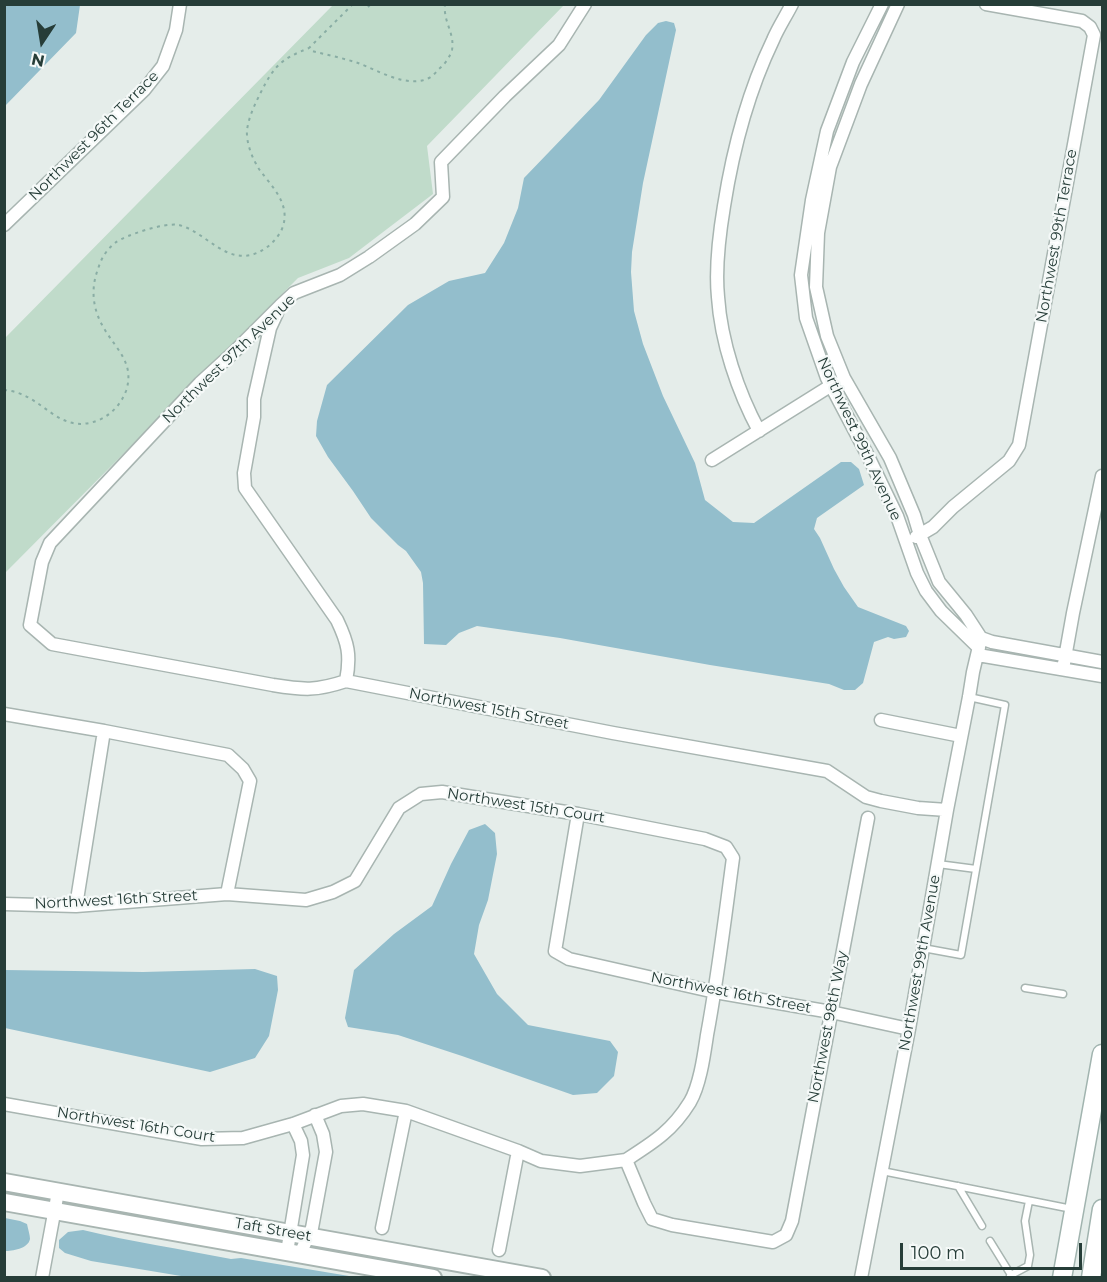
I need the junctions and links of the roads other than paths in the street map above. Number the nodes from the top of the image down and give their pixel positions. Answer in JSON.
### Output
{"nodes":[{"id":1,"x":180,"y":4,"type":"edge"},
{"id":2,"x":585,"y":4,"type":"edge"},
{"id":3,"x":792,"y":4,"type":"edge"},
{"id":4,"x":882,"y":4,"type":"edge"},
{"id":5,"x":898,"y":4,"type":"edge"},
{"id":6,"x":986,"y":4,"type":"edge"},
{"id":7,"x":4,"y":225,"type":"edge"},
{"id":8,"x":280,"y":306,"type":"junction"},
{"id":9,"x":844,"y":378,"type":"junction"},
{"id":10,"x":830,"y":386,"type":"junction"},
{"id":11,"x":759,"y":431,"type":"junction"},
{"id":12,"x":712,"y":460,"type":"dead end"},
{"id":13,"x":1102,"y":476,"type":"edge"},
{"id":14,"x":920,"y":535,"type":"junction"},
{"id":15,"x":907,"y":542,"type":"junction"},
{"id":16,"x":30,"y":625,"type":"joint"},
{"id":17,"x":979,"y":647,"type":"junction"},
{"id":18,"x":1066,"y":656,"type":"junction"},
{"id":19,"x":1102,"y":662,"type":"edge"},
{"id":20,"x":1063,"y":669,"type":"junction"},
{"id":21,"x":1102,"y":676,"type":"edge"},
{"id":22,"x":346,"y":681,"type":"junction"},
{"id":23,"x":969,"y":697,"type":"junction"},
{"id":24,"x":4,"y":714,"type":"edge"},
{"id":25,"x":881,"y":720,"type":"dead end"},
{"id":26,"x":104,"y":731,"type":"junction"},
{"id":27,"x":962,"y":736,"type":"junction"},
{"id":28,"x":947,"y":810,"type":"junction"},
{"id":29,"x":578,"y":814,"type":"junction"},
{"id":30,"x":868,"y":818,"type":"dead end"},
{"id":31,"x":938,"y":864,"type":"junction"},
{"id":32,"x":976,"y":870,"type":"junction"},
{"id":33,"x":227,"y":894,"type":"junction"},
{"id":34,"x":4,"y":904,"type":"edge"},
{"id":35,"x":76,"y":906,"type":"junction"},
{"id":36,"x":923,"y":948,"type":"junction"},
{"id":37,"x":1025,"y":988,"type":"dead end"},
{"id":38,"x":715,"y":992,"type":"junction"},
{"id":39,"x":1063,"y":994,"type":"dead end"},
{"id":40,"x":831,"y":1012,"type":"junction"},
{"id":41,"x":909,"y":1029,"type":"junction"},
{"id":42,"x":1102,"y":1054,"type":"edge"},
{"id":43,"x":4,"y":1104,"type":"edge"},
{"id":44,"x":406,"y":1111,"type":"junction"},
{"id":45,"x":315,"y":1115,"type":"junction"},
{"id":46,"x":293,"y":1124,"type":"junction"},
{"id":47,"x":518,"y":1151,"type":"junction"},
{"id":48,"x":626,"y":1160,"type":"junction"},
{"id":49,"x":881,"y":1171,"type":"junction"},
{"id":50,"x":4,"y":1182,"type":"edge"},
{"id":51,"x":958,"y":1186,"type":"junction"},
{"id":52,"x":58,"y":1192,"type":"junction"},
{"id":53,"x":1029,"y":1201,"type":"junction"},
{"id":54,"x":4,"y":1202,"type":"edge"},
{"id":55,"x":1102,"y":1209,"type":"edge"},
{"id":56,"x":1074,"y":1210,"type":"junction"},
{"id":57,"x":55,"y":1211,"type":"junction"},
{"id":58,"x":982,"y":1226,"type":"dead end"},
{"id":59,"x":382,"y":1228,"type":"dead end"},
{"id":60,"x":291,"y":1233,"type":"junction"},
{"id":61,"x":308,"y":1237,"type":"junction"},
{"id":62,"x":990,"y":1241,"type":"dead end"},
{"id":63,"x":499,"y":1250,"type":"dead end"},
{"id":64,"x":293,"y":1253,"type":"junction"},
{"id":65,"x":1010,"y":1276,"type":"edge"},
{"id":66,"x":42,"y":1278,"type":"edge"},
{"id":67,"x":434,"y":1278,"type":"edge"},
{"id":68,"x":542,"y":1278,"type":"edge"},
{"id":69,"x":861,"y":1278,"type":"edge"},
{"id":70,"x":1062,"y":1278,"type":"edge"},
{"id":71,"x":1091,"y":1278,"type":"edge"}],
"edges":[{"from":1,"to":7,"type":"street","name":"Northwest 96th Terrace"},
{"from":2,"to":8,"type":"street","name":"Northwest 97th Avenue"},
{"from":3,"to":11,"type":"street"},
{"from":4,"to":10,"type":"street","name":"Northwest 99th Avenue"},
{"from":5,"to":9,"type":"street","name":"Northwest 99th Avenue"},
{"from":6,"to":14,"type":"street","name":"Northwest 99th Terrace"},
{"from":8,"to":16,"type":"street","name":"Northwest 97th Avenue"},
{"from":8,"to":22,"type":"street"},
{"from":9,"to":10,"type":"street"},
{"from":9,"to":14,"type":"street","name":"Northwest 99th Avenue"},
{"from":10,"to":11,"type":"street"},
{"from":10,"to":15,"type":"street","name":"Northwest 99th Avenue"},
{"from":11,"to":12,"type":"street"},
{"from":13,"to":18,"type":"street"},
{"from":14,"to":15,"type":"street"},
{"from":14,"to":17,"type":"street","name":"Northwest 99th Avenue"},
{"from":15,"to":17,"type":"street","name":"Northwest 99th Avenue"},
{"from":16,"to":22,"type":"street","name":"Northwest 15th Street"},
{"from":17,"to":18,"type":"street"},
{"from":17,"to":20,"type":"street"},
{"from":17,"to":23,"type":"street","name":"Northwest 99th Avenue"},
{"from":18,"to":19,"type":"street"},
{"from":18,"to":20,"type":"street"},
{"from":20,"to":21,"type":"street"},
{"from":22,"to":28,"type":"street","name":"Northwest 15th Street"},
{"from":23,"to":27,"type":"street","name":"Northwest 99th Avenue"},
{"from":23,"to":32,"type":"lane"},
{"from":24,"to":26,"type":"street"},
{"from":25,"to":27,"type":"street"},
{"from":26,"to":33,"type":"street"},
{"from":26,"to":35,"type":"street"},
{"from":27,"to":28,"type":"street","name":"Northwest 99th Avenue"},
{"from":28,"to":31,"type":"street","name":"Northwest 99th Avenue"},
{"from":29,"to":33,"type":"street","name":"Northwest 15th Court"},
{"from":29,"to":38,"type":"street","name":"Northwest 15th Court"},
{"from":29,"to":38,"type":"street","name":"Northwest 16th Street"},
{"from":30,"to":40,"type":"street","name":"Northwest 98th Way"},
{"from":31,"to":32,"type":"lane"},
{"from":31,"to":36,"type":"street","name":"Northwest 99th Avenue"},
{"from":32,"to":36,"type":"lane"},
{"from":33,"to":35,"type":"street","name":"Northwest 16th Street"},
{"from":34,"to":35,"type":"street","name":"Northwest 16th Street"},
{"from":36,"to":41,"type":"street","name":"Northwest 99th Avenue"},
{"from":37,"to":39,"type":"lane"},
{"from":38,"to":40,"type":"street","name":"Northwest 16th Street"},
{"from":38,"to":48,"type":"street"},
{"from":40,"to":41,"type":"street","name":"Northwest 16th Street"},
{"from":40,"to":48,"type":"street","name":"Northwest 98th Way"},
{"from":41,"to":49,"type":"street","name":"Northwest 99th Avenue"},
{"from":42,"to":56,"type":"main road"},
{"from":43,"to":46,"type":"street","name":"Northwest 16th Court"},
{"from":44,"to":45,"type":"street","name":"Northwest 16th Court"},
{"from":44,"to":47,"type":"street","name":"Northwest 16th Court"},
{"from":44,"to":59,"type":"street"},
{"from":45,"to":46,"type":"street","name":"Northwest 16th Court"},
{"from":45,"to":61,"type":"street"},
{"from":46,"to":60,"type":"street"},
{"from":47,"to":48,"type":"street","name":"Northwest 16th Court"},
{"from":47,"to":63,"type":"street"},
{"from":49,"to":51,"type":"lane"},
{"from":49,"to":69,"type":"street","name":"Northwest 99th Avenue"},
{"from":50,"to":52,"type":"street","name":"Taft Street"},
{"from":51,"to":53,"type":"lane"},
{"from":51,"to":58,"type":"lane"},
{"from":52,"to":57,"type":"street"},
{"from":52,"to":60,"type":"street","name":"Taft Street"},
{"from":53,"to":56,"type":"lane"},
{"from":53,"to":65,"type":"lane"},
{"from":54,"to":57,"type":"street","name":"Taft Street"},
{"from":55,"to":71,"type":"main road"},
{"from":56,"to":70,"type":"main road"},
{"from":57,"to":64,"type":"street","name":"Taft Street"},
{"from":57,"to":66,"type":"street"},
{"from":60,"to":61,"type":"street","name":"Taft Street"},
{"from":60,"to":64,"type":"street"},
{"from":61,"to":64,"type":"street"},
{"from":61,"to":68,"type":"street","name":"Taft Street"},
{"from":62,"to":65,"type":"lane"},
{"from":64,"to":67,"type":"street","name":"Taft Street"}]}
